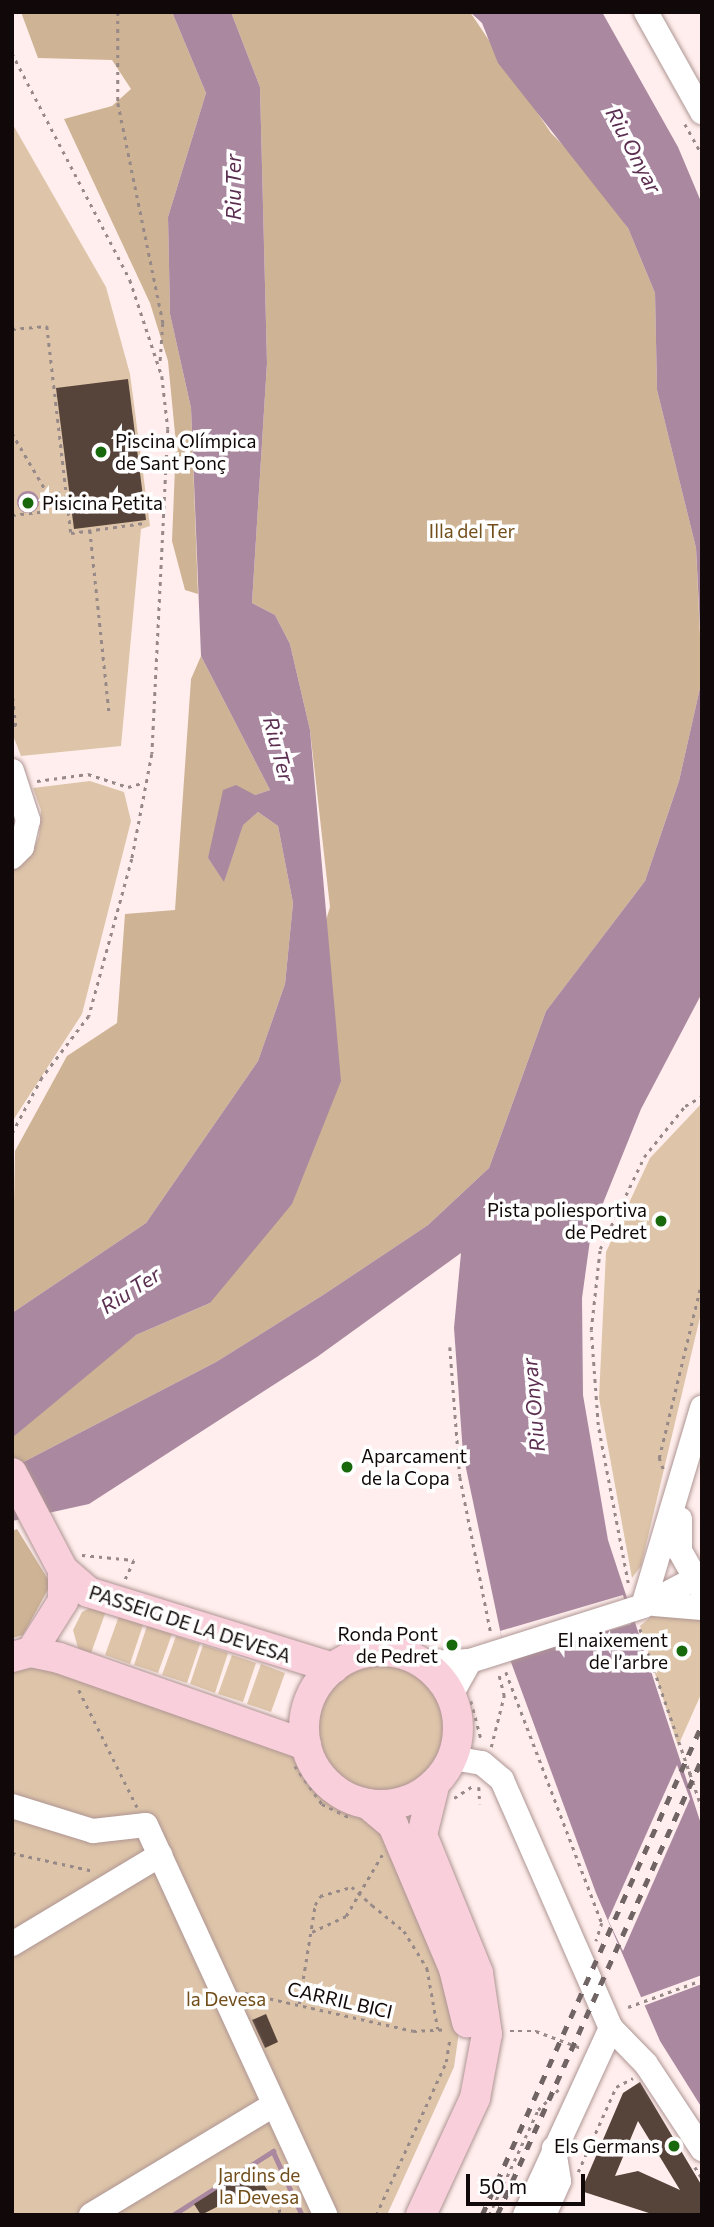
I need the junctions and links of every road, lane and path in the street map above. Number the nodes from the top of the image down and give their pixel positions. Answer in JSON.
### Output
{"nodes":[{"id":1,"x":118,"y":12,"type":"edge"},
{"id":2,"x":646,"y":12,"type":"edge"},
{"id":3,"x":12,"y":53,"type":"edge"},
{"id":4,"x":702,"y":112,"type":"edge"},
{"id":5,"x":12,"y":329,"type":"edge"},
{"id":6,"x":160,"y":369,"type":"junction"},
{"id":7,"x":12,"y":433,"type":"edge"},
{"id":8,"x":20,"y":446,"type":"junction"},
{"id":9,"x":12,"y":447,"type":"edge"},
{"id":10,"x":65,"y":492,"type":"junction"},
{"id":11,"x":68,"y":509,"type":"junction"},
{"id":12,"x":12,"y":515,"type":"edge"},
{"id":13,"x":144,"y":523,"type":"dead end"},
{"id":14,"x":90,"y":530,"type":"junction"},
{"id":15,"x":12,"y":689,"type":"edge"},
{"id":16,"x":109,"y":712,"type":"dead end"},
{"id":17,"x":16,"y":727,"type":"dead end"},
{"id":18,"x":15,"y":779,"type":"edge"},
{"id":19,"x":142,"y":783,"type":"junction"},
{"id":20,"x":12,"y":857,"type":"edge"},
{"id":21,"x":702,"y":1097,"type":"edge"},
{"id":22,"x":12,"y":1134,"type":"edge"},
{"id":23,"x":702,"y":1280,"type":"edge"},
{"id":24,"x":450,"y":1347,"type":"dead end"},
{"id":25,"x":702,"y":1408,"type":"edge"},
{"id":26,"x":687,"y":1463,"type":"junction"},
{"id":27,"x":12,"y":1474,"type":"edge"},
{"id":28,"x":665,"y":1475,"type":"dead end"},
{"id":29,"x":61,"y":1556,"type":"junction"},
{"id":30,"x":700,"y":1582,"type":"edge"},
{"id":31,"x":122,"y":1588,"type":"dead end"},
{"id":32,"x":638,"y":1608,"type":"junction"},
{"id":33,"x":702,"y":1608,"type":"edge"},
{"id":34,"x":485,"y":1650,"type":"junction"},
{"id":35,"x":22,"y":1654,"type":"edge"},
{"id":36,"x":423,"y":1663,"type":"junction"},
{"id":37,"x":333,"y":1668,"type":"junction"},
{"id":38,"x":77,"y":1686,"type":"dead end"},
{"id":39,"x":451,"y":1695,"type":"junction"},
{"id":40,"x":298,"y":1752,"type":"junction"},
{"id":41,"x":453,"y":1758,"type":"junction"},
{"id":42,"x":486,"y":1765,"type":"junction"},
{"id":43,"x":702,"y":1769,"type":"edge"},
{"id":44,"x":688,"y":1773,"type":"junction"},
{"id":45,"x":434,"y":1786,"type":"junction"},
{"id":46,"x":481,"y":1804,"type":"dead end"},
{"id":47,"x":12,"y":1806,"type":"edge"},
{"id":48,"x":702,"y":1808,"type":"edge"},
{"id":49,"x":362,"y":1812,"type":"junction"},
{"id":50,"x":146,"y":1825,"type":"junction"},
{"id":51,"x":388,"y":1846,"type":"dead end"},
{"id":52,"x":12,"y":1853,"type":"edge"},
{"id":53,"x":160,"y":1855,"type":"junction"},
{"id":54,"x":123,"y":1878,"type":"junction"},
{"id":55,"x":312,"y":1932,"type":"junction"},
{"id":56,"x":12,"y":1944,"type":"edge"},
{"id":57,"x":594,"y":1946,"type":"dead end"},
{"id":58,"x":702,"y":1980,"type":"edge"},
{"id":59,"x":220,"y":1988,"type":"junction"},
{"id":60,"x":299,"y":2005,"type":"junction"},
{"id":61,"x":628,"y":2007,"type":"dead end"},
{"id":62,"x":450,"y":2016,"type":"dead end"},
{"id":63,"x":611,"y":2028,"type":"junction"},
{"id":64,"x":438,"y":2029,"type":"dead end"},
{"id":65,"x":413,"y":2031,"type":"dead end"},
{"id":66,"x":536,"y":2031,"type":"dead end"},
{"id":67,"x":578,"y":2058,"type":"dead end"},
{"id":68,"x":642,"y":2069,"type":"junction"},
{"id":69,"x":570,"y":2078,"type":"dead end"},
{"id":70,"x":273,"y":2105,"type":"junction"},
{"id":71,"x":554,"y":2147,"type":"junction"},
{"id":72,"x":696,"y":2153,"type":"edge"},
{"id":73,"x":576,"y":2175,"type":"dead end"},
{"id":74,"x":702,"y":2178,"type":"edge"},
{"id":75,"x":286,"y":2208,"type":"dead end"},
{"id":76,"x":91,"y":2215,"type":"edge"},
{"id":77,"x":270,"y":2215,"type":"edge"},
{"id":78,"x":325,"y":2215,"type":"edge"},
{"id":79,"x":376,"y":2215,"type":"edge"},
{"id":80,"x":399,"y":2215,"type":"edge"},
{"id":81,"x":421,"y":2215,"type":"edge"},
{"id":82,"x":489,"y":2215,"type":"edge"},
{"id":83,"x":525,"y":2215,"type":"edge"},
{"id":84,"x":544,"y":2215,"type":"edge"}],
"edges":[{"from":1,"to":6,"type":"path"},
{"from":2,"to":4,"type":"street"},
{"from":3,"to":6,"type":"path"},
{"from":5,"to":10,"type":"path"},
{"from":6,"to":19,"type":"path"},
{"from":7,"to":8,"type":"path"},
{"from":8,"to":9,"type":"path"},
{"from":8,"to":10,"type":"path"},
{"from":10,"to":11,"type":"path"},
{"from":11,"to":12,"type":"path"},
{"from":11,"to":14,"type":"path"},
{"from":13,"to":14,"type":"path"},
{"from":14,"to":16,"type":"path"},
{"from":15,"to":17,"type":"path"},
{"from":18,"to":19,"type":"path"},
{"from":18,"to":20,"type":"street"},
{"from":19,"to":22,"type":"path"},
{"from":21,"to":32,"type":"path"},
{"from":23,"to":28,"type":"path"},
{"from":24,"to":34,"type":"path"},
{"from":25,"to":26,"type":"street"},
{"from":26,"to":30,"type":"street"},
{"from":26,"to":32,"type":"street"},
{"from":27,"to":29,"type":"main road"},
{"from":29,"to":31,"type":"path"},
{"from":29,"to":35,"type":"main road","name":"PASSEIG DE LA DEVESA"},
{"from":29,"to":37,"type":"main road","name":"PASSEIG DE LA DEVESA"},
{"from":30,"to":32,"type":"street"},
{"from":32,"to":33,"type":"street"},
{"from":32,"to":34,"type":"street"},
{"from":32,"to":44,"type":"path"},
{"from":34,"to":36,"type":"street"},
{"from":34,"to":39,"type":"street"},
{"from":34,"to":42,"type":"path"},
{"from":34,"to":57,"type":"path"},
{"from":35,"to":40,"type":"main road","name":"PASSEIG DE LA DEVESA"},
{"from":36,"to":37,"type":"main road"},
{"from":36,"to":39,"type":"main road"},
{"from":37,"to":40,"type":"main road"},
{"from":38,"to":50,"type":"path"},
{"from":39,"to":41,"type":"main road"},
{"from":40,"to":49,"type":"main road"},
{"from":40,"to":49,"type":"path"},
{"from":41,"to":42,"type":"street"},
{"from":41,"to":45,"type":"main road"},
{"from":42,"to":46,"type":"path"},
{"from":42,"to":63,"type":"street"},
{"from":43,"to":44,"type":"path"},
{"from":44,"to":48,"type":"path"},
{"from":45,"to":49,"type":"main road"},
{"from":45,"to":81,"type":"main road"},
{"from":47,"to":50,"type":"street"},
{"from":49,"to":80,"type":"main road"},
{"from":50,"to":53,"type":"street"},
{"from":51,"to":55,"type":"path"},
{"from":52,"to":54,"type":"path"},
{"from":53,"to":54,"type":"street"},
{"from":53,"to":59,"type":"street"},
{"from":54,"to":56,"type":"street"},
{"from":55,"to":60,"type":"path"},
{"from":55,"to":64,"type":"path","bridge":true},
{"from":58,"to":61,"type":"path"},
{"from":59,"to":60,"type":"path","name":"CARRIL BICI"},
{"from":59,"to":70,"type":"street"},
{"from":60,"to":65,"type":"path","name":"CARRIL BICI"},
{"from":62,"to":79,"type":"path"},
{"from":63,"to":68,"type":"street"},
{"from":63,"to":71,"type":"street"},
{"from":66,"to":67,"type":"path"},
{"from":68,"to":72,"type":"street"},
{"from":68,"to":73,"type":"path"},
{"from":69,"to":82,"type":"path"},
{"from":70,"to":76,"type":"street"},
{"from":70,"to":78,"type":"street"},
{"from":71,"to":83,"type":"street"},
{"from":71,"to":84,"type":"street"},
{"from":72,"to":74,"type":"path"},
{"from":75,"to":77,"type":"path"}]}
